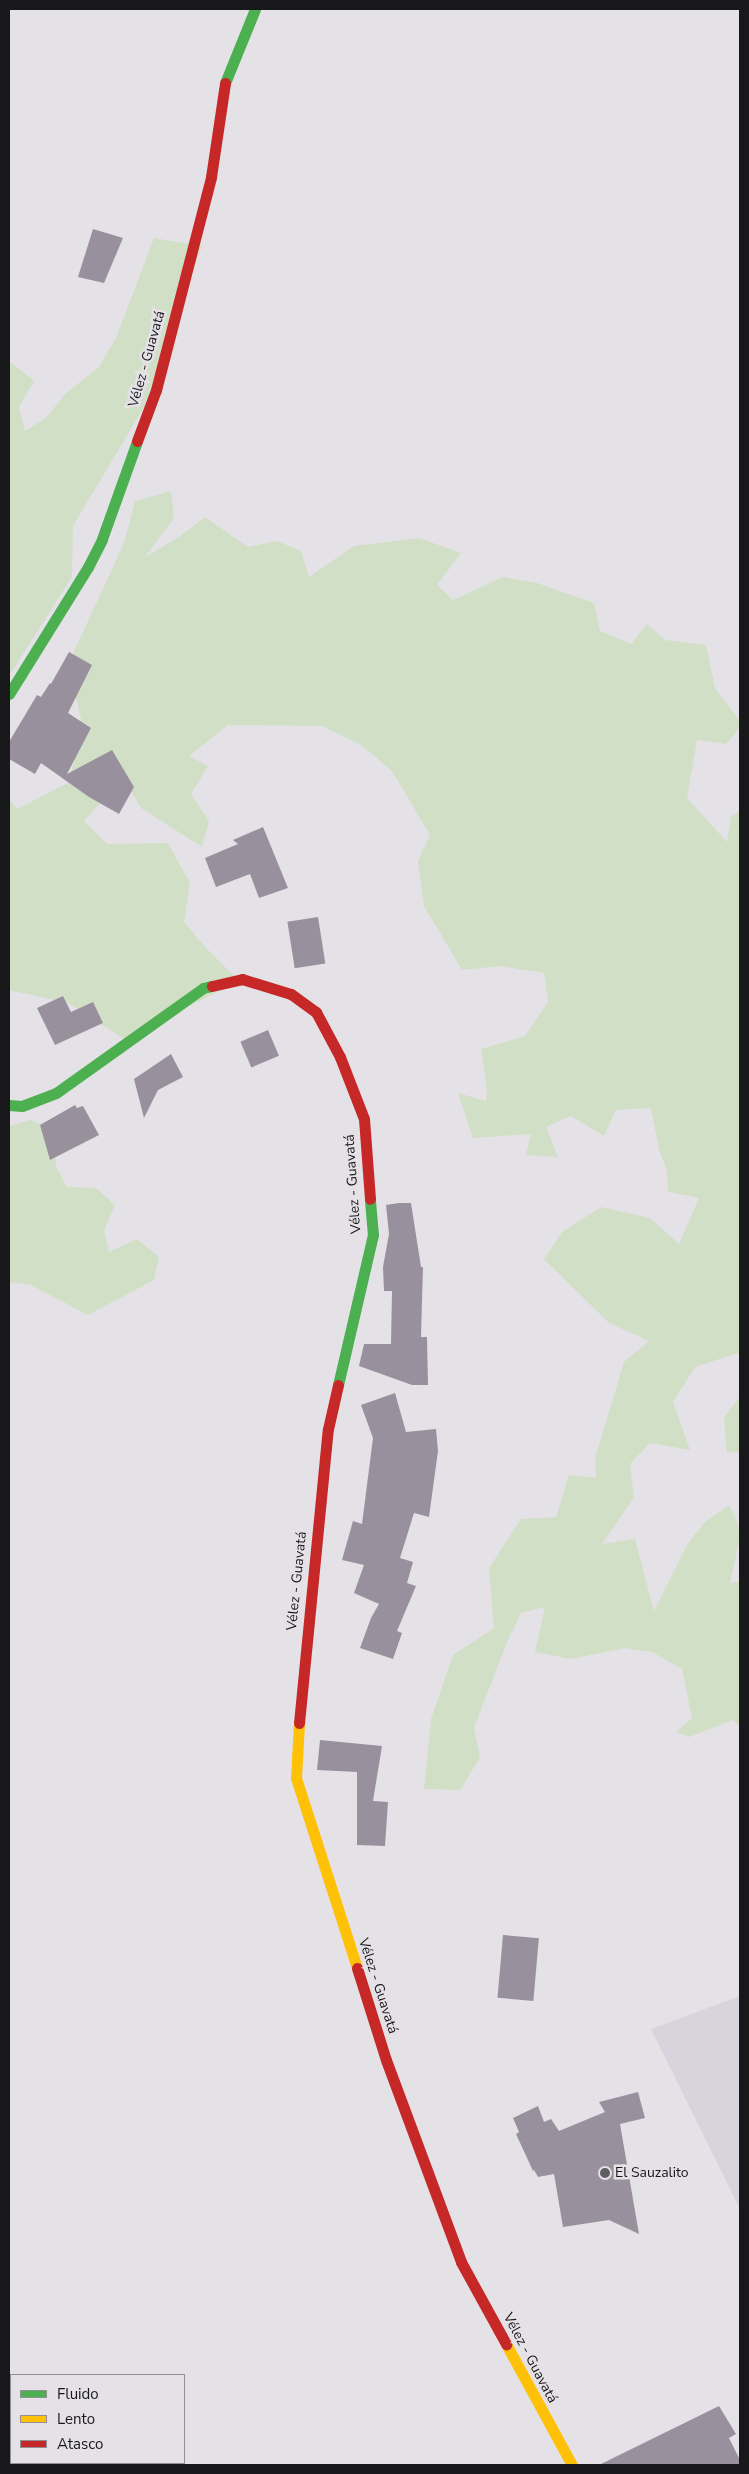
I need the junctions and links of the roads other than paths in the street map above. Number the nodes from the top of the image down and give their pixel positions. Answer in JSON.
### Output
{"nodes":[{"id":1,"x":255,"y":9,"type":"edge"},
{"id":2,"x":9,"y":694,"type":"edge"},
{"id":3,"x":9,"y":1105,"type":"edge"},
{"id":4,"x":572,"y":2465,"type":"edge"}],
"edges":[{"from":1,"to":2,"type":"street","name":"Vélez - Guavatá"},
{"from":3,"to":4,"type":"street","name":"Vélez - Guavatá"}]}
